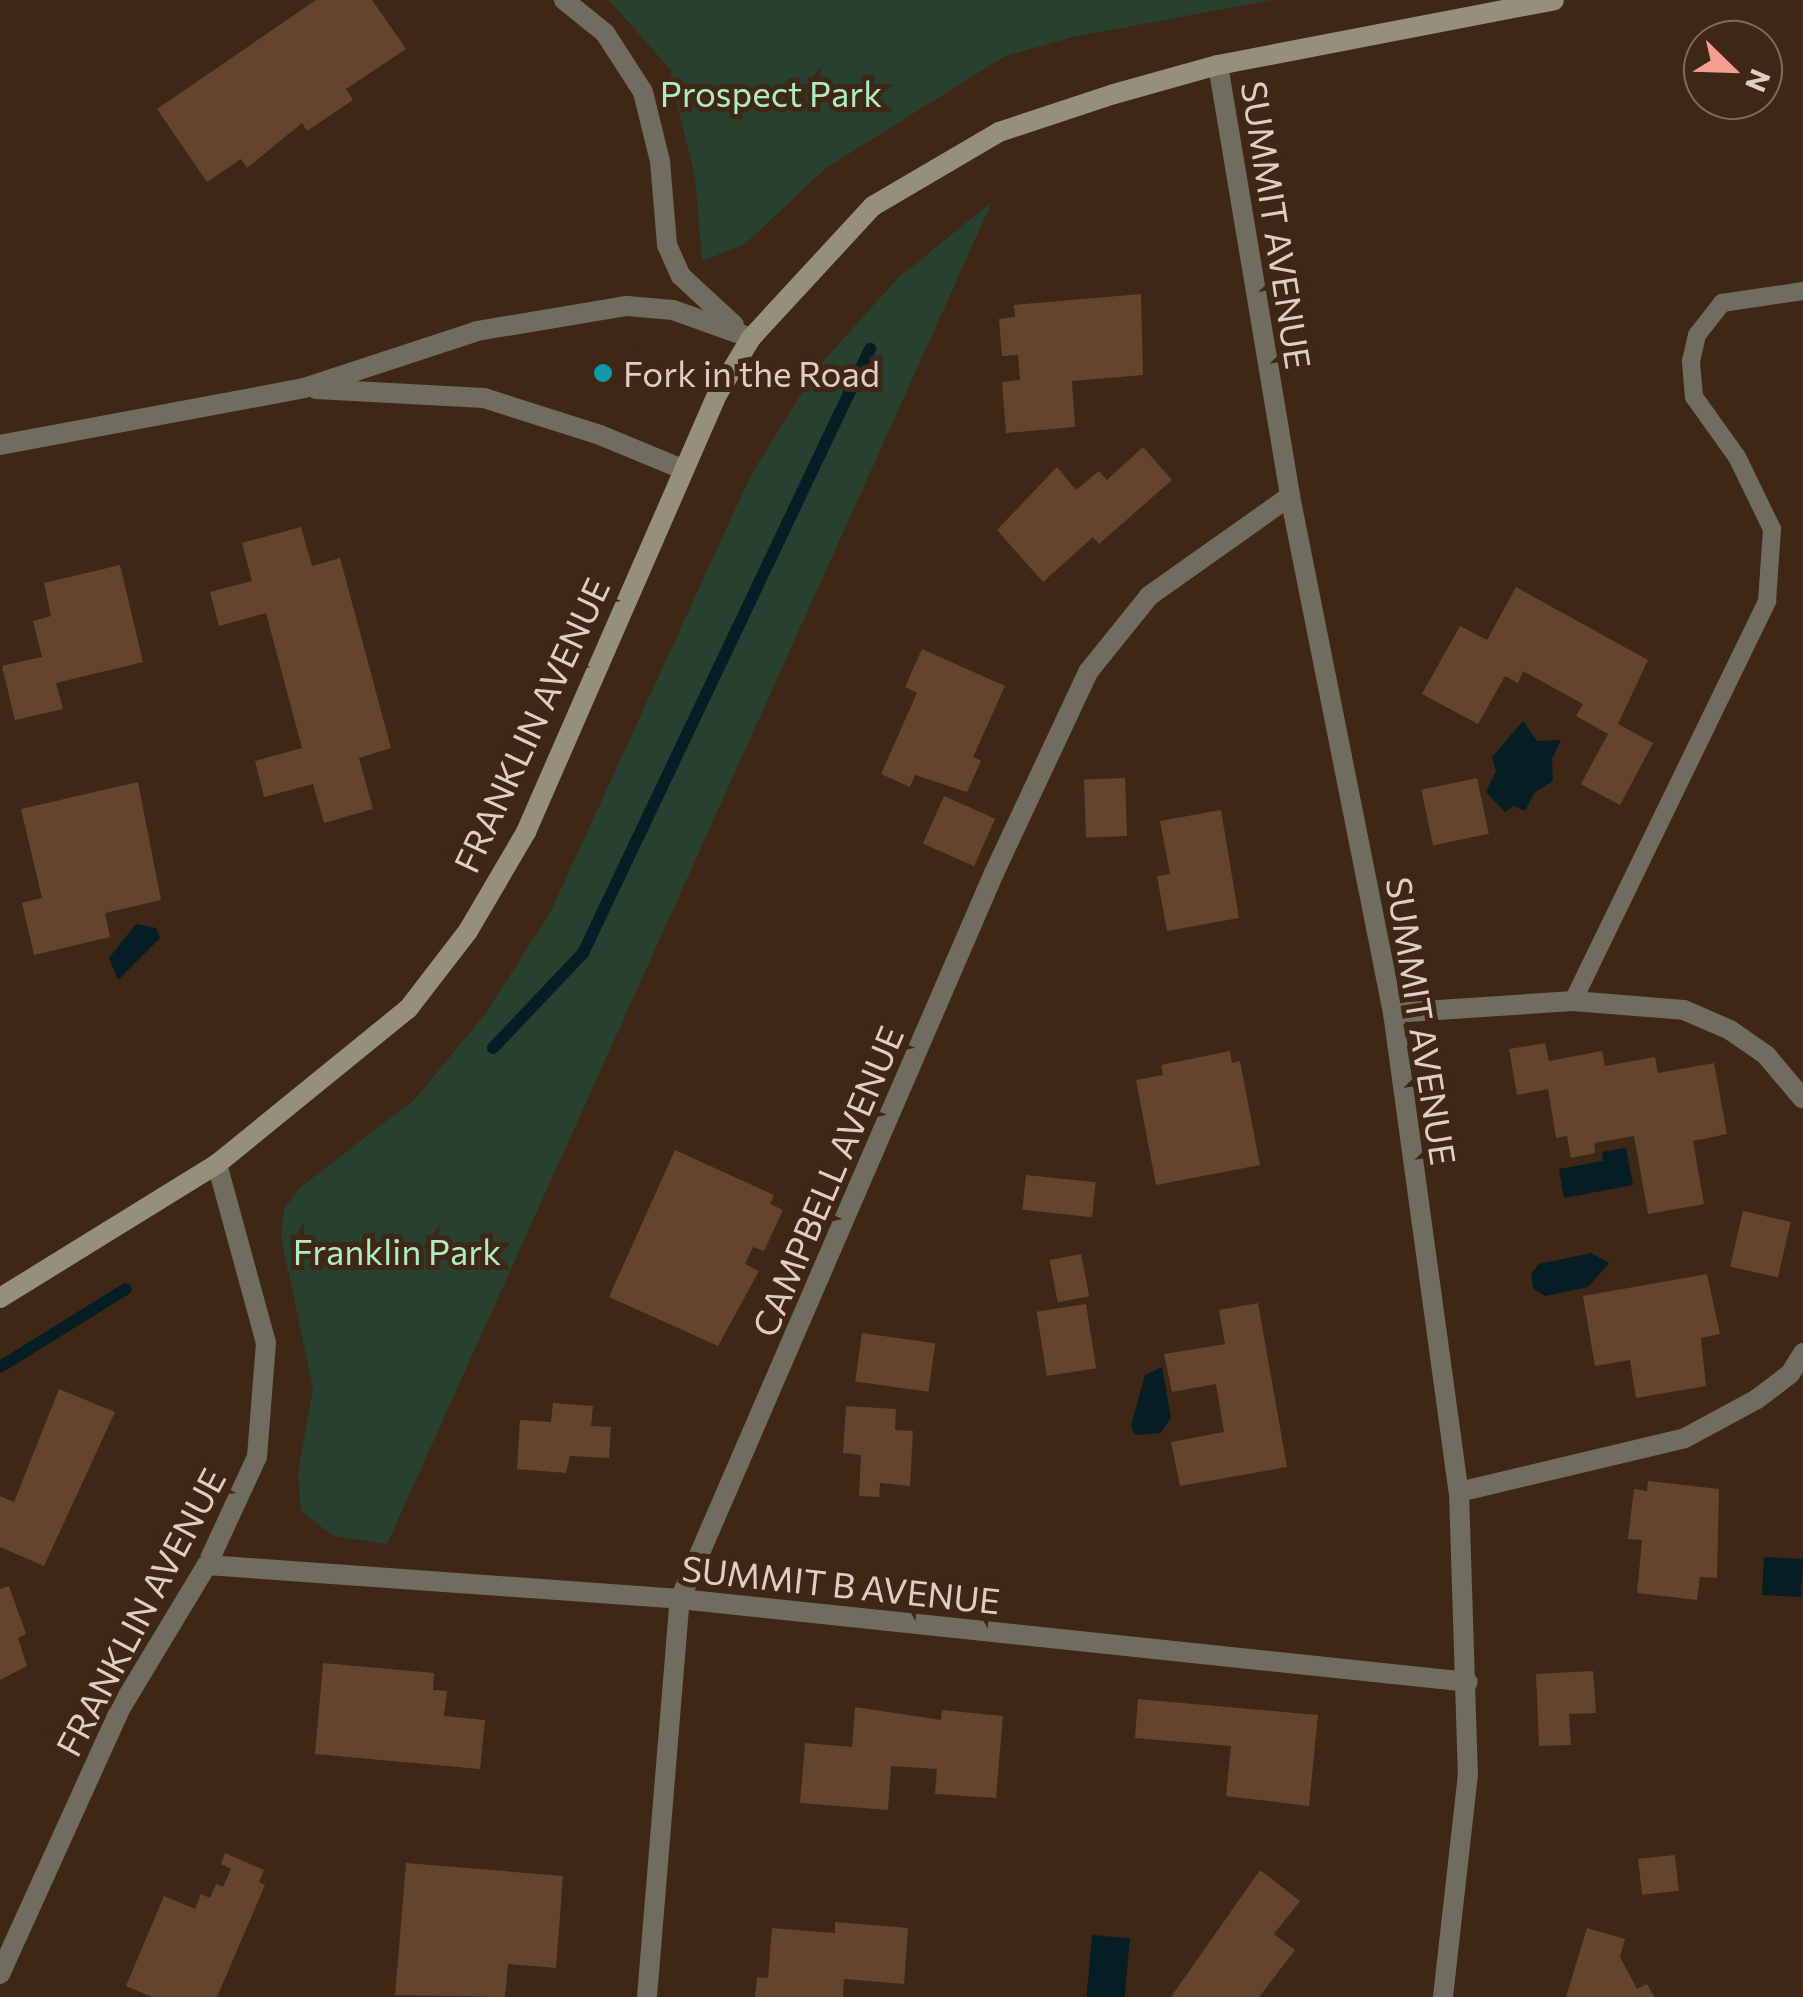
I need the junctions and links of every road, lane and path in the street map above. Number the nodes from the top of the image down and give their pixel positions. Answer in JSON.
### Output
{"nodes":[{"id":1,"x":564,"y":0,"type":"edge"},
{"id":2,"x":1554,"y":0,"type":"edge"},
{"id":3,"x":1218,"y":65,"type":"junction"},
{"id":4,"x":1803,"y":290,"type":"edge"},
{"id":5,"x":751,"y":338,"type":"junction"},
{"id":6,"x":304,"y":388,"type":"junction"},
{"id":7,"x":0,"y":445,"type":"edge"},
{"id":8,"x":682,"y":469,"type":"junction"},
{"id":9,"x":1290,"y":496,"type":"junction"},
{"id":10,"x":1573,"y":1001,"type":"junction"},
{"id":11,"x":1393,"y":1012,"type":"junction"},
{"id":12,"x":1803,"y":1099,"type":"edge"},
{"id":13,"x":217,"y":1164,"type":"junction"},
{"id":14,"x":0,"y":1298,"type":"edge"},
{"id":15,"x":1803,"y":1354,"type":"edge"},
{"id":16,"x":1459,"y":1492,"type":"junction"},
{"id":17,"x":207,"y":1565,"type":"junction"},
{"id":18,"x":680,"y":1600,"type":"junction"},
{"id":19,"x":1468,"y":1682,"type":"junction"},
{"id":20,"x":0,"y":1974,"type":"edge"},
{"id":21,"x":648,"y":1997,"type":"edge"},
{"id":22,"x":1443,"y":1997,"type":"edge"}],
"edges":[{"from":1,"to":5,"type":"street"},
{"from":2,"to":3,"type":"street","name":"FRANKLIN AVENUE"},
{"from":3,"to":5,"type":"street","name":"FRANKLIN AVENUE"},
{"from":3,"to":9,"type":"street","name":"SUMMIT AVENUE"},
{"from":4,"to":10,"type":"lane"},
{"from":5,"to":6,"type":"street"},
{"from":5,"to":8,"type":"street","name":"FRANKLIN AVENUE"},
{"from":6,"to":7,"type":"street"},
{"from":6,"to":8,"type":"street"},
{"from":8,"to":13,"type":"street","name":"FRANKLIN AVENUE"},
{"from":9,"to":11,"type":"street","name":"SUMMIT AVENUE"},
{"from":9,"to":18,"type":"street","name":"CAMPBELL AVENUE"},
{"from":10,"to":11,"type":"street"},
{"from":10,"to":12,"type":"street"},
{"from":11,"to":16,"type":"street","name":"SUMMIT AVENUE"},
{"from":13,"to":14,"type":"street"},
{"from":13,"to":17,"type":"street","name":"FRANKLIN AVENUE"},
{"from":15,"to":16,"type":"street"},
{"from":16,"to":19,"type":"street","name":"SUMMIT AVENUE"},
{"from":17,"to":18,"type":"street","name":"SUMMIT B AVENUE"},
{"from":17,"to":20,"type":"street","name":"FRANKLIN AVENUE"},
{"from":18,"to":19,"type":"street","name":"SUMMIT B AVENUE"},
{"from":18,"to":21,"type":"street","name":"CAMPBELL AVENUE"},
{"from":19,"to":22,"type":"street","name":"SUMMIT AVENUE"}]}
